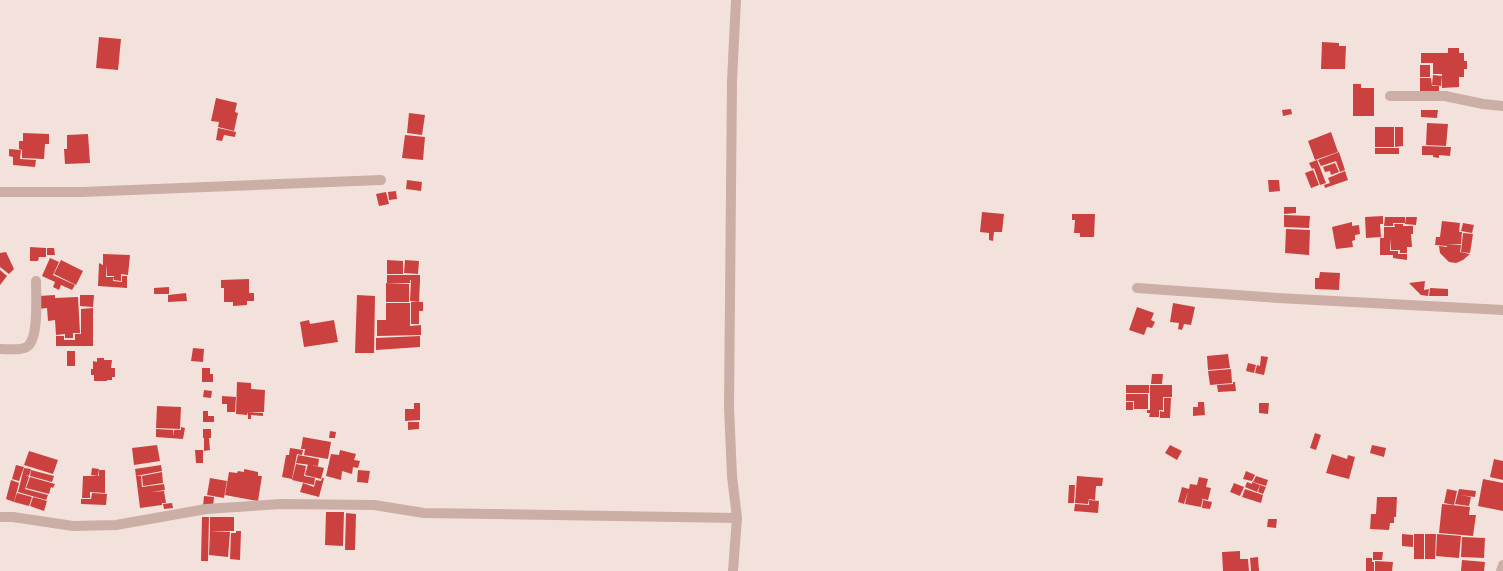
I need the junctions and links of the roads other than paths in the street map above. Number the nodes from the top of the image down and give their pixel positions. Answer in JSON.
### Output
{"nodes":[{"id":1,"x":736,"y":0,"type":"edge"},
{"id":2,"x":1390,"y":96,"type":"dead end"},
{"id":3,"x":1503,"y":106,"type":"edge"},
{"id":4,"x":381,"y":180,"type":"dead end"},
{"id":5,"x":0,"y":192,"type":"edge"},
{"id":6,"x":36,"y":281,"type":"dead end"},
{"id":7,"x":1137,"y":288,"type":"dead end"},
{"id":8,"x":1503,"y":310,"type":"edge"},
{"id":9,"x":0,"y":349,"type":"edge"},
{"id":10,"x":0,"y":517,"type":"edge"},
{"id":11,"x":736,"y":518,"type":"junction"},
{"id":12,"x":1503,"y":565,"type":"edge"},
{"id":13,"x":733,"y":571,"type":"edge"},
{"id":14,"x":1501,"y":571,"type":"edge"}],
"edges":[{"from":1,"to":11,"type":"street"},
{"from":2,"to":3,"type":"street"},
{"from":4,"to":5,"type":"street"},
{"from":6,"to":9,"type":"street"},
{"from":7,"to":8,"type":"street"},
{"from":10,"to":11,"type":"street"},
{"from":11,"to":13,"type":"street"},
{"from":12,"to":14,"type":"street"}]}
